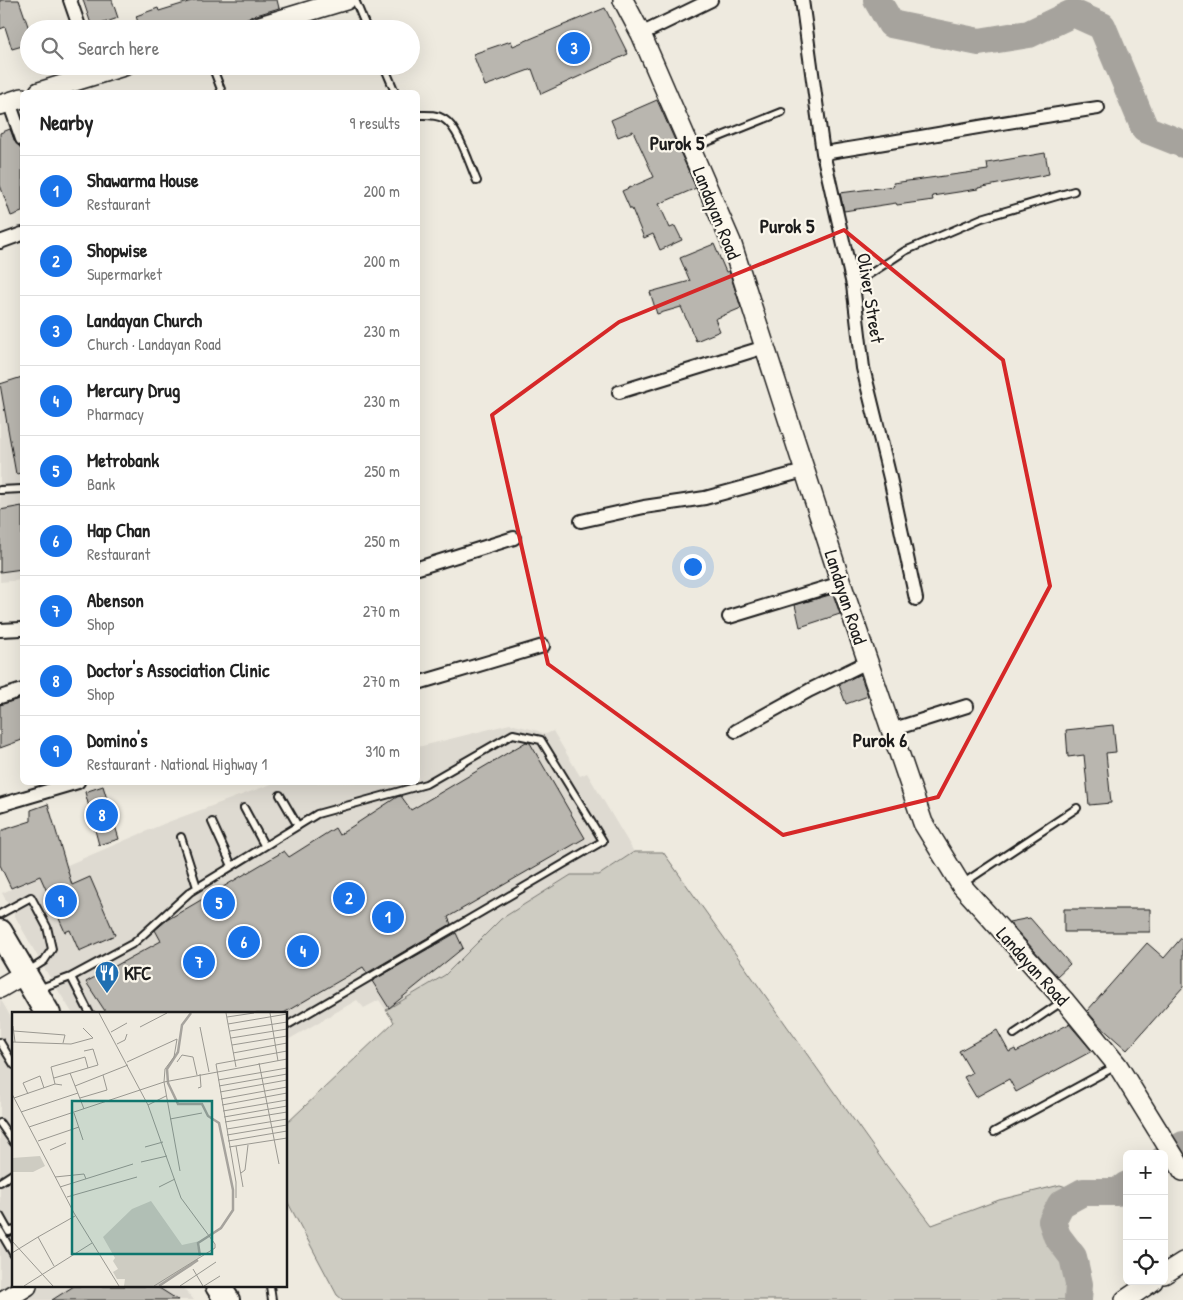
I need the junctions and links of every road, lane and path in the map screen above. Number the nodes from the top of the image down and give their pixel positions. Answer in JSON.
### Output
{"nodes":[{"id":1,"x":70,"y":0,"type":"edge"},
{"id":2,"x":346,"y":0,"type":"edge"},
{"id":3,"x":355,"y":0,"type":"edge"},
{"id":4,"x":623,"y":0,"type":"edge"},
{"id":5,"x":711,"y":0,"type":"edge"},
{"id":6,"x":802,"y":0,"type":"edge"},
{"id":7,"x":77,"y":20,"type":"edge"},
{"id":8,"x":280,"y":20,"type":"edge"},
{"id":9,"x":363,"y":20,"type":"edge"},
{"id":10,"x":641,"y":34,"type":"junction"},
{"id":11,"x":82,"y":75,"type":"edge"},
{"id":12,"x":215,"y":75,"type":"edge"},
{"id":13,"x":388,"y":75,"type":"edge"},
{"id":14,"x":45,"y":90,"type":"edge"},
{"id":15,"x":221,"y":90,"type":"edge"},
{"id":16,"x":394,"y":90,"type":"edge"},
{"id":17,"x":10,"y":102,"type":"edge"},
{"id":18,"x":1098,"y":108,"type":"dead end"},
{"id":19,"x":782,"y":112,"type":"dead end"},
{"id":20,"x":420,"y":115,"type":"edge"},
{"id":21,"x":20,"y":133,"type":"edge"},
{"id":22,"x":691,"y":148,"type":"junction"},
{"id":23,"x":823,"y":154,"type":"junction"},
{"id":24,"x":477,"y":181,"type":"dead end"},
{"id":25,"x":1074,"y":191,"type":"dead end"},
{"id":26,"x":20,"y":235,"type":"edge"},
{"id":27,"x":0,"y":242,"type":"edge"},
{"id":28,"x":853,"y":285,"type":"junction"},
{"id":29,"x":765,"y":347,"type":"junction"},
{"id":30,"x":619,"y":392,"type":"dead end"},
{"id":31,"x":804,"y":471,"type":"junction"},
{"id":32,"x":20,"y":489,"type":"edge"},
{"id":33,"x":0,"y":490,"type":"edge"},
{"id":34,"x":581,"y":521,"type":"dead end"},
{"id":35,"x":514,"y":538,"type":"dead end"},
{"id":36,"x":420,"y":567,"type":"edge"},
{"id":37,"x":841,"y":583,"type":"junction"},
{"id":38,"x":916,"y":599,"type":"dead end"},
{"id":39,"x":729,"y":617,"type":"dead end"},
{"id":40,"x":20,"y":628,"type":"edge"},
{"id":41,"x":0,"y":630,"type":"edge"},
{"id":42,"x":543,"y":646,"type":"dead end"},
{"id":43,"x":868,"y":662,"type":"junction"},
{"id":44,"x":420,"y":682,"type":"edge"},
{"id":45,"x":20,"y":691,"type":"edge"},
{"id":46,"x":0,"y":697,"type":"edge"},
{"id":47,"x":967,"y":706,"type":"dead end"},
{"id":48,"x":891,"y":730,"type":"junction"},
{"id":49,"x":736,"y":731,"type":"dead end"},
{"id":50,"x":68,"y":785,"type":"edge"},
{"id":51,"x":280,"y":795,"type":"dead end"},
{"id":52,"x":0,"y":805,"type":"edge"},
{"id":53,"x":244,"y":808,"type":"dead end"},
{"id":54,"x":1077,"y":808,"type":"dead end"},
{"id":55,"x":212,"y":822,"type":"dead end"},
{"id":56,"x":298,"y":826,"type":"junction"},
{"id":57,"x":181,"y":837,"type":"dead end"},
{"id":58,"x":264,"y":845,"type":"junction"},
{"id":59,"x":232,"y":866,"type":"junction"},
{"id":60,"x":961,"y":885,"type":"junction"},
{"id":61,"x":197,"y":887,"type":"junction"},
{"id":62,"x":0,"y":914,"type":"edge"},
{"id":63,"x":0,"y":932,"type":"edge"},
{"id":64,"x":70,"y":977,"type":"junction"},
{"id":65,"x":29,"y":982,"type":"junction"},
{"id":66,"x":0,"y":988,"type":"edge"},
{"id":67,"x":1064,"y":1000,"type":"junction"},
{"id":68,"x":47,"y":1012,"type":"edge"},
{"id":69,"x":89,"y":1012,"type":"edge"},
{"id":70,"x":288,"y":1025,"type":"edge"},
{"id":71,"x":1014,"y":1034,"type":"dead end"},
{"id":72,"x":0,"y":1042,"type":"edge"},
{"id":73,"x":12,"y":1062,"type":"edge"},
{"id":74,"x":1118,"y":1066,"type":"junction"},
{"id":75,"x":0,"y":1123,"type":"edge"},
{"id":76,"x":994,"y":1132,"type":"dead end"},
{"id":77,"x":12,"y":1141,"type":"edge"},
{"id":78,"x":1180,"y":1166,"type":"edge"},
{"id":79,"x":12,"y":1175,"type":"edge"},
{"id":80,"x":0,"y":1182,"type":"edge"},
{"id":81,"x":0,"y":1216,"type":"edge"},
{"id":82,"x":0,"y":1231,"type":"edge"},
{"id":83,"x":12,"y":1231,"type":"edge"},
{"id":84,"x":12,"y":1252,"type":"edge"},
{"id":85,"x":1183,"y":1262,"type":"edge"},
{"id":86,"x":1168,"y":1271,"type":"edge"},
{"id":87,"x":1147,"y":1285,"type":"edge"},
{"id":88,"x":25,"y":1288,"type":"edge"},
{"id":89,"x":219,"y":1288,"type":"edge"},
{"id":90,"x":4,"y":1300,"type":"edge"},
{"id":91,"x":227,"y":1300,"type":"edge"},
{"id":92,"x":1125,"y":1300,"type":"edge"}],
"edges":[{"from":1,"to":7,"type":"street"},
{"from":2,"to":8,"type":"street"},
{"from":3,"to":9,"type":"lane"},
{"from":4,"to":10,"type":"street","name":"Landayan Road"},
{"from":5,"to":10,"type":"street"},
{"from":6,"to":23,"type":"street","name":"Oliver Street"},
{"from":10,"to":22,"type":"street","name":"Landayan Road"},
{"from":11,"to":14,"type":"street"},
{"from":12,"to":15,"type":"lane"},
{"from":13,"to":16,"type":"lane"},
{"from":17,"to":21,"type":"street"},
{"from":18,"to":23,"type":"street"},
{"from":19,"to":22,"type":"lane"},
{"from":20,"to":24,"type":"lane"},
{"from":22,"to":29,"type":"street","name":"Landayan Road"},
{"from":23,"to":28,"type":"street","name":"Oliver Street"},
{"from":25,"to":28,"type":"lane"},
{"from":26,"to":27,"type":"street"},
{"from":28,"to":38,"type":"street","name":"Oliver Street"},
{"from":29,"to":30,"type":"street"},
{"from":29,"to":31,"type":"street","name":"Landayan Road"},
{"from":31,"to":34,"type":"street"},
{"from":31,"to":37,"type":"street","name":"Landayan Road"},
{"from":32,"to":33,"type":"lane"},
{"from":35,"to":36,"type":"street"},
{"from":37,"to":39,"type":"street"},
{"from":37,"to":43,"type":"street","name":"Landayan Road"},
{"from":40,"to":41,"type":"street"},
{"from":42,"to":44,"type":"street"},
{"from":43,"to":48,"type":"street","name":"Landayan Road"},
{"from":43,"to":49,"type":"street"},
{"from":45,"to":46,"type":"street"},
{"from":47,"to":48,"type":"street"},
{"from":48,"to":60,"type":"street","name":"Landayan Road"},
{"from":50,"to":52,"type":"street"},
{"from":51,"to":56,"type":"lane"},
{"from":53,"to":58,"type":"lane"},
{"from":54,"to":60,"type":"lane"},
{"from":55,"to":59,"type":"lane"},
{"from":56,"to":58,"type":"lane"},
{"from":56,"to":70,"type":"lane"},
{"from":57,"to":61,"type":"lane"},
{"from":58,"to":59,"type":"lane"},
{"from":59,"to":61,"type":"lane"},
{"from":60,"to":67,"type":"street","name":"Landayan Road"},
{"from":61,"to":64,"type":"lane"},
{"from":62,"to":65,"type":"lane"},
{"from":63,"to":65,"type":"highway"},
{"from":64,"to":65,"type":"lane"},
{"from":64,"to":69,"type":"lane"},
{"from":65,"to":66,"type":"street"},
{"from":65,"to":68,"type":"highway"},
{"from":67,"to":71,"type":"lane"},
{"from":67,"to":74,"type":"street","name":"Landayan Road"},
{"from":72,"to":73,"type":"lane"},
{"from":74,"to":76,"type":"lane"},
{"from":74,"to":78,"type":"street","name":"Landayan Road"},
{"from":75,"to":77,"type":"lane"},
{"from":79,"to":80,"type":"lane"},
{"from":81,"to":83,"type":"lane"},
{"from":82,"to":84,"type":"lane"},
{"from":85,"to":86,"type":"street"},
{"from":87,"to":92,"type":"street"},
{"from":88,"to":90,"type":"street"},
{"from":89,"to":91,"type":"highway"}]}
